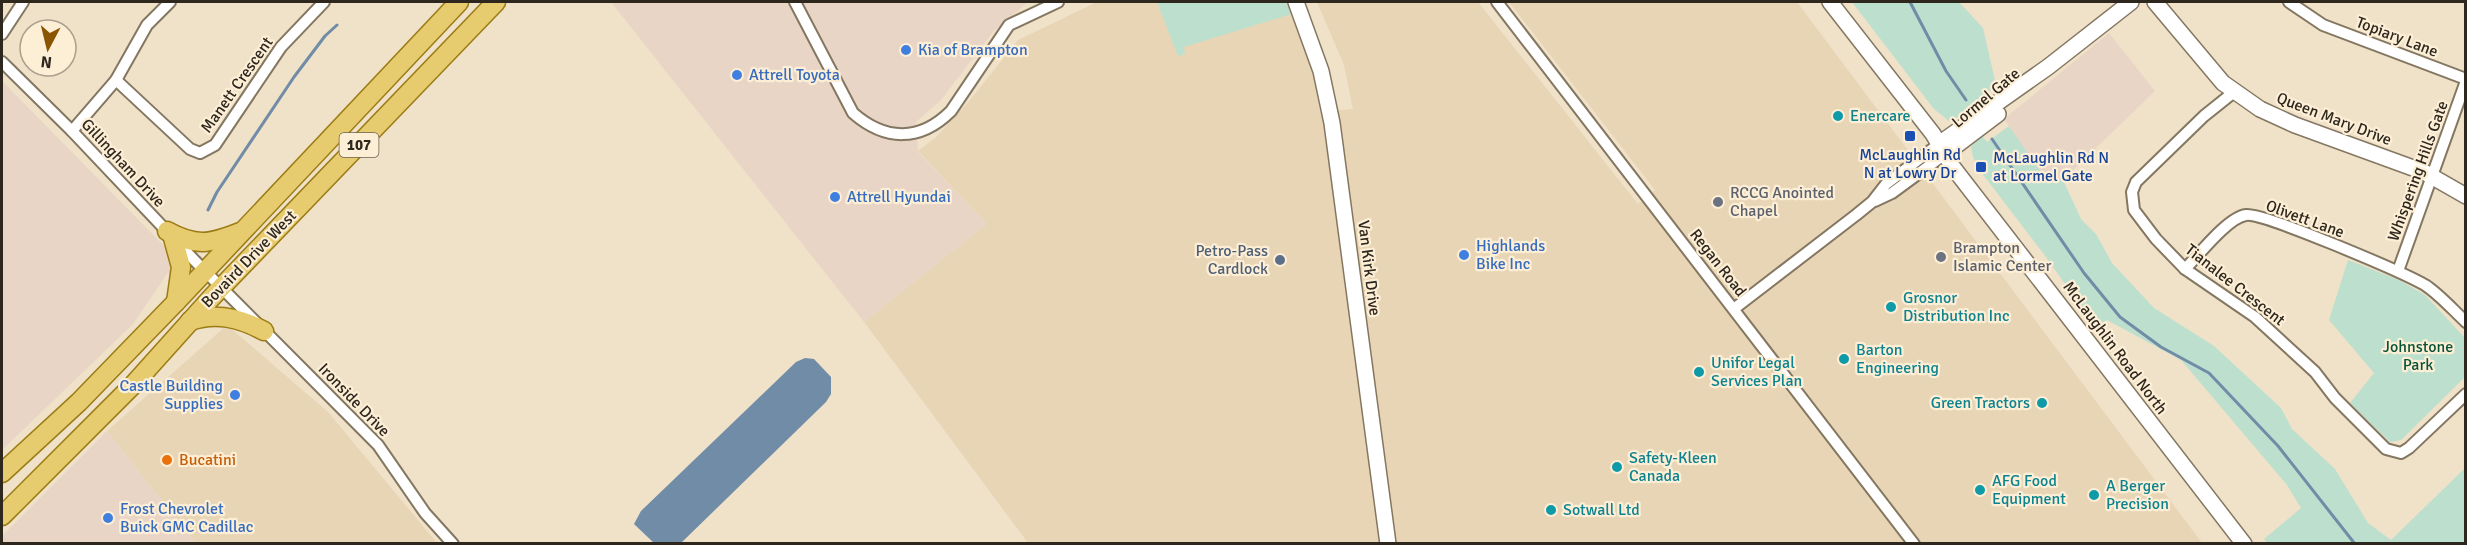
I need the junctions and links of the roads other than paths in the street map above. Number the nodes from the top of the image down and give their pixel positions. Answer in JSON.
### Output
{"nodes":[{"id":1,"x":23,"y":2,"type":"edge"},
{"id":2,"x":170,"y":2,"type":"edge"},
{"id":3,"x":324,"y":2,"type":"edge"},
{"id":4,"x":459,"y":2,"type":"edge"},
{"id":5,"x":496,"y":2,"type":"edge"},
{"id":6,"x":795,"y":2,"type":"edge"},
{"id":7,"x":1058,"y":2,"type":"edge"},
{"id":8,"x":1296,"y":2,"type":"edge"},
{"id":9,"x":1497,"y":2,"type":"edge"},
{"id":10,"x":1830,"y":2,"type":"edge"},
{"id":11,"x":2131,"y":2,"type":"edge"},
{"id":12,"x":2155,"y":2,"type":"edge"},
{"id":13,"x":2289,"y":2,"type":"edge"},
{"id":14,"x":2,"y":34,"type":"edge"},
{"id":15,"x":2,"y":62,"type":"edge"},
{"id":16,"x":116,"y":80,"type":"junction"},
{"id":17,"x":2466,"y":80,"type":"edge"},
{"id":18,"x":2234,"y":92,"type":"junction"},
{"id":19,"x":72,"y":131,"type":"junction"},
{"id":20,"x":1942,"y":149,"type":"junction"},
{"id":21,"x":2432,"y":176,"type":"junction"},
{"id":22,"x":2466,"y":196,"type":"edge"},
{"id":23,"x":244,"y":230,"type":"junction"},
{"id":24,"x":170,"y":234,"type":"junction"},
{"id":25,"x":2185,"y":270,"type":"junction"},
{"id":26,"x":2398,"y":271,"type":"junction"},
{"id":27,"x":206,"y":272,"type":"junction"},
{"id":28,"x":221,"y":287,"type":"junction"},
{"id":29,"x":176,"y":302,"type":"junction"},
{"id":30,"x":1735,"y":308,"type":"junction"},
{"id":31,"x":190,"y":321,"type":"junction"},
{"id":32,"x":2466,"y":322,"type":"edge"},
{"id":33,"x":264,"y":332,"type":"junction"},
{"id":34,"x":2466,"y":394,"type":"edge"},
{"id":35,"x":2,"y":473,"type":"edge"},
{"id":36,"x":2,"y":516,"type":"edge"},
{"id":37,"x":453,"y":543,"type":"edge"},
{"id":38,"x":1388,"y":543,"type":"edge"},
{"id":39,"x":1914,"y":543,"type":"edge"},
{"id":40,"x":2244,"y":543,"type":"edge"}],
"edges":[{"from":1,"to":14,"type":"street"},
{"from":2,"to":16,"type":"street"},
{"from":3,"to":16,"type":"street","name":"Manett Crescent"},
{"from":4,"to":23,"type":"main road","name":"Bovaird Drive West","number":"107"},
{"from":5,"to":28,"type":"main road","name":"Bovaird Drive West","number":"107"},
{"from":6,"to":7,"type":"street"},
{"from":8,"to":38,"type":"street","name":"Van Kirk Drive"},
{"from":9,"to":30,"type":"street","name":"Regan Road"},
{"from":10,"to":20,"type":"street","name":"McLaughlin Road North"},
{"from":11,"to":20,"type":"street","name":"Lormel Gate"},
{"from":12,"to":18,"type":"street","name":"Queen Mary Drive"},
{"from":13,"to":17,"type":"street","name":"Topiary Lane"},
{"from":15,"to":19,"type":"street","name":"Gillingham Drive"},
{"from":16,"to":19,"type":"street"},
{"from":17,"to":21,"type":"street","name":"Whispering Hills Gate"},
{"from":18,"to":21,"type":"street","name":"Queen Mary Drive"},
{"from":18,"to":25,"type":"street","name":"Tianalee Crescent"},
{"from":19,"to":24,"type":"street","name":"Gillingham Drive"},
{"from":20,"to":30,"type":"street"},
{"from":20,"to":40,"type":"street","name":"McLaughlin Road North"},
{"from":21,"to":22,"type":"street","name":"Queen Mary Drive"},
{"from":21,"to":26,"type":"street","name":"Whispering Hills Gate"},
{"from":23,"to":24,"type":"main road"},
{"from":23,"to":27,"type":"main road","name":"Bovaird Drive West","number":"107"},
{"from":24,"to":27,"type":"street","name":"Gillingham Drive"},
{"from":24,"to":29,"type":"main road"},
{"from":25,"to":26,"type":"street","name":"Olivett Lane"},
{"from":25,"to":34,"type":"street","name":"Tianalee Crescent"},
{"from":26,"to":32,"type":"street"},
{"from":27,"to":28,"type":"street","name":"Gillingham Drive"},
{"from":27,"to":29,"type":"main road","name":"Bovaird Drive West","number":"107"},
{"from":28,"to":31,"type":"main road","name":"Bovaird Drive West","number":"107"},
{"from":28,"to":33,"type":"street","name":"Ironside Drive"},
{"from":29,"to":35,"type":"main road","name":"Bovaird Drive West","number":"107"},
{"from":30,"to":39,"type":"street","name":"Regan Road"},
{"from":31,"to":33,"type":"main road"},
{"from":31,"to":36,"type":"main road","name":"Bovaird Drive West","number":"107"},
{"from":33,"to":37,"type":"street","name":"Ironside Drive"}]}
